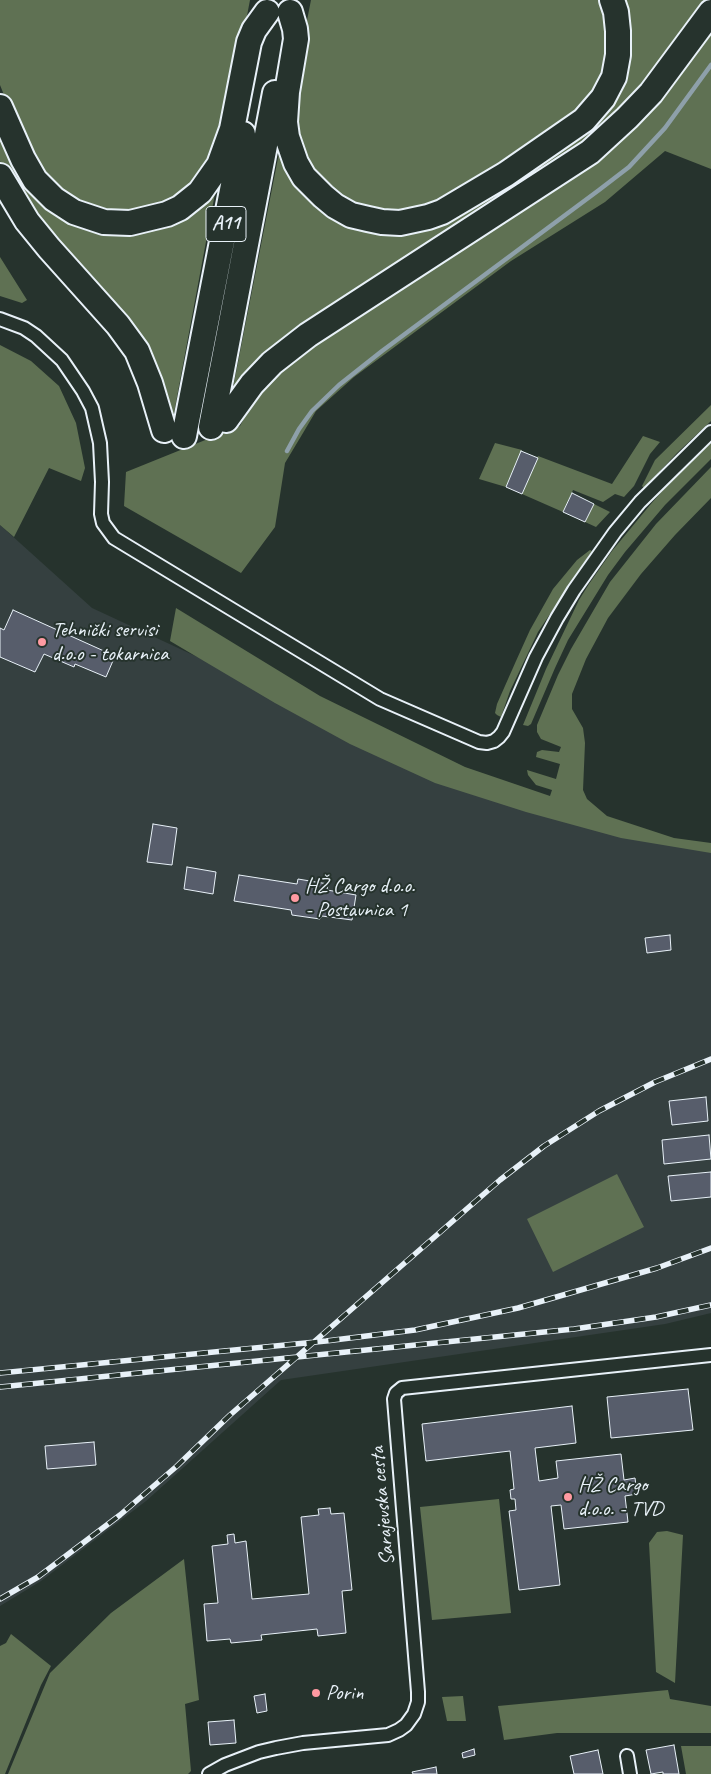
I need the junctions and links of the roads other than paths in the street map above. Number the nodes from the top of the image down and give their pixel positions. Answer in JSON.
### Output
{"nodes":[{"id":1,"x":612,"y":0,"type":"edge"},
{"id":2,"x":280,"y":6,"type":"edge"},
{"id":3,"x":711,"y":12,"type":"edge"},
{"id":4,"x":0,"y":106,"type":"edge"},
{"id":5,"x":0,"y":176,"type":"edge"},
{"id":6,"x":0,"y":319,"type":"edge"},
{"id":7,"x":711,"y":432,"type":"edge"},
{"id":8,"x":711,"y":1354,"type":"edge"},
{"id":9,"x":627,"y":1756,"type":"dead end"},
{"id":10,"x":209,"y":1774,"type":"edge"},
{"id":11,"x":630,"y":1774,"type":"edge"}],
"edges":[{"from":1,"to":2,"type":"highway"},
{"from":2,"to":3,"type":"highway","number":"A11"},
{"from":2,"to":4,"type":"highway"},
{"from":2,"to":5,"type":"highway","number":"A11"},
{"from":6,"to":7,"type":"street"},
{"from":8,"to":10,"type":"street","name":"Sarajevska cesta"},
{"from":9,"to":11,"type":"street"}]}
